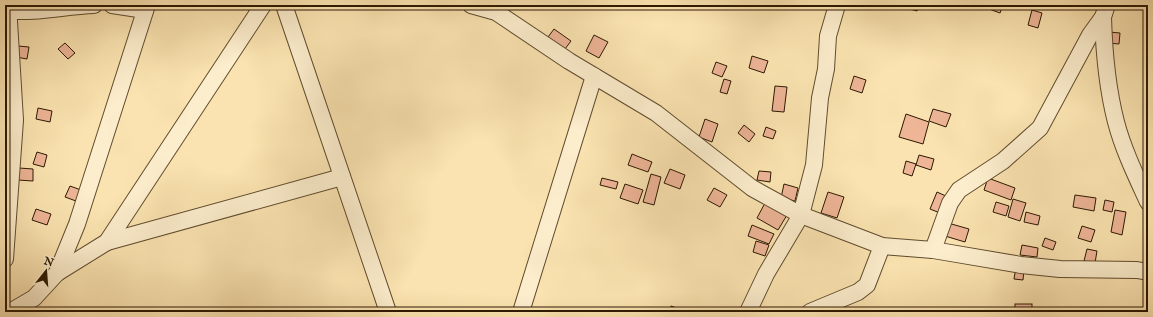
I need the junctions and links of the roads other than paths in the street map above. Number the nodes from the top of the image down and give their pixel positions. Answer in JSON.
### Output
{"nodes":[{"id":1,"x":94,"y":5,"type":"edge"},
{"id":2,"x":112,"y":5,"type":"edge"},
{"id":3,"x":263,"y":5,"type":"edge"},
{"id":4,"x":284,"y":5,"type":"edge"},
{"id":5,"x":471,"y":5,"type":"edge"},
{"id":6,"x":837,"y":5,"type":"edge"},
{"id":7,"x":146,"y":8,"type":"edge"},
{"id":8,"x":7,"y":9,"type":"edge"},
{"id":9,"x":1105,"y":11,"type":"edge"},
{"id":10,"x":594,"y":76,"type":"junction"},
{"id":11,"x":342,"y":177,"type":"junction"},
{"id":12,"x":1148,"y":202,"type":"edge"},
{"id":13,"x":801,"y":215,"type":"junction"},
{"id":14,"x":107,"y":242,"type":"junction"},
{"id":15,"x":882,"y":246,"type":"junction"},
{"id":16,"x":933,"y":250,"type":"junction"},
{"id":17,"x":5,"y":259,"type":"edge"},
{"id":18,"x":1144,"y":268,"type":"edge"},
{"id":19,"x":58,"y":273,"type":"junction"},
{"id":20,"x":31,"y":305,"type":"edge"},
{"id":21,"x":10,"y":312,"type":"edge"},
{"id":22,"x":388,"y":312,"type":"edge"},
{"id":23,"x":521,"y":312,"type":"edge"},
{"id":24,"x":748,"y":312,"type":"edge"},
{"id":25,"x":810,"y":312,"type":"edge"}],
"edges":[{"from":1,"to":8,"type":"street"},
{"from":2,"to":7,"type":"street"},
{"from":3,"to":14,"type":"street"},
{"from":4,"to":11,"type":"street"},
{"from":5,"to":10,"type":"street"},
{"from":6,"to":13,"type":"street"},
{"from":7,"to":19,"type":"street"},
{"from":8,"to":17,"type":"street"},
{"from":9,"to":12,"type":"street"},
{"from":9,"to":16,"type":"street"},
{"from":10,"to":13,"type":"street"},
{"from":10,"to":23,"type":"street"},
{"from":11,"to":14,"type":"street"},
{"from":11,"to":22,"type":"street"},
{"from":13,"to":15,"type":"street"},
{"from":13,"to":24,"type":"street"},
{"from":14,"to":19,"type":"street"},
{"from":15,"to":16,"type":"street"},
{"from":15,"to":25,"type":"street"},
{"from":16,"to":18,"type":"street"},
{"from":19,"to":20,"type":"street"},
{"from":20,"to":21,"type":"street"}]}
